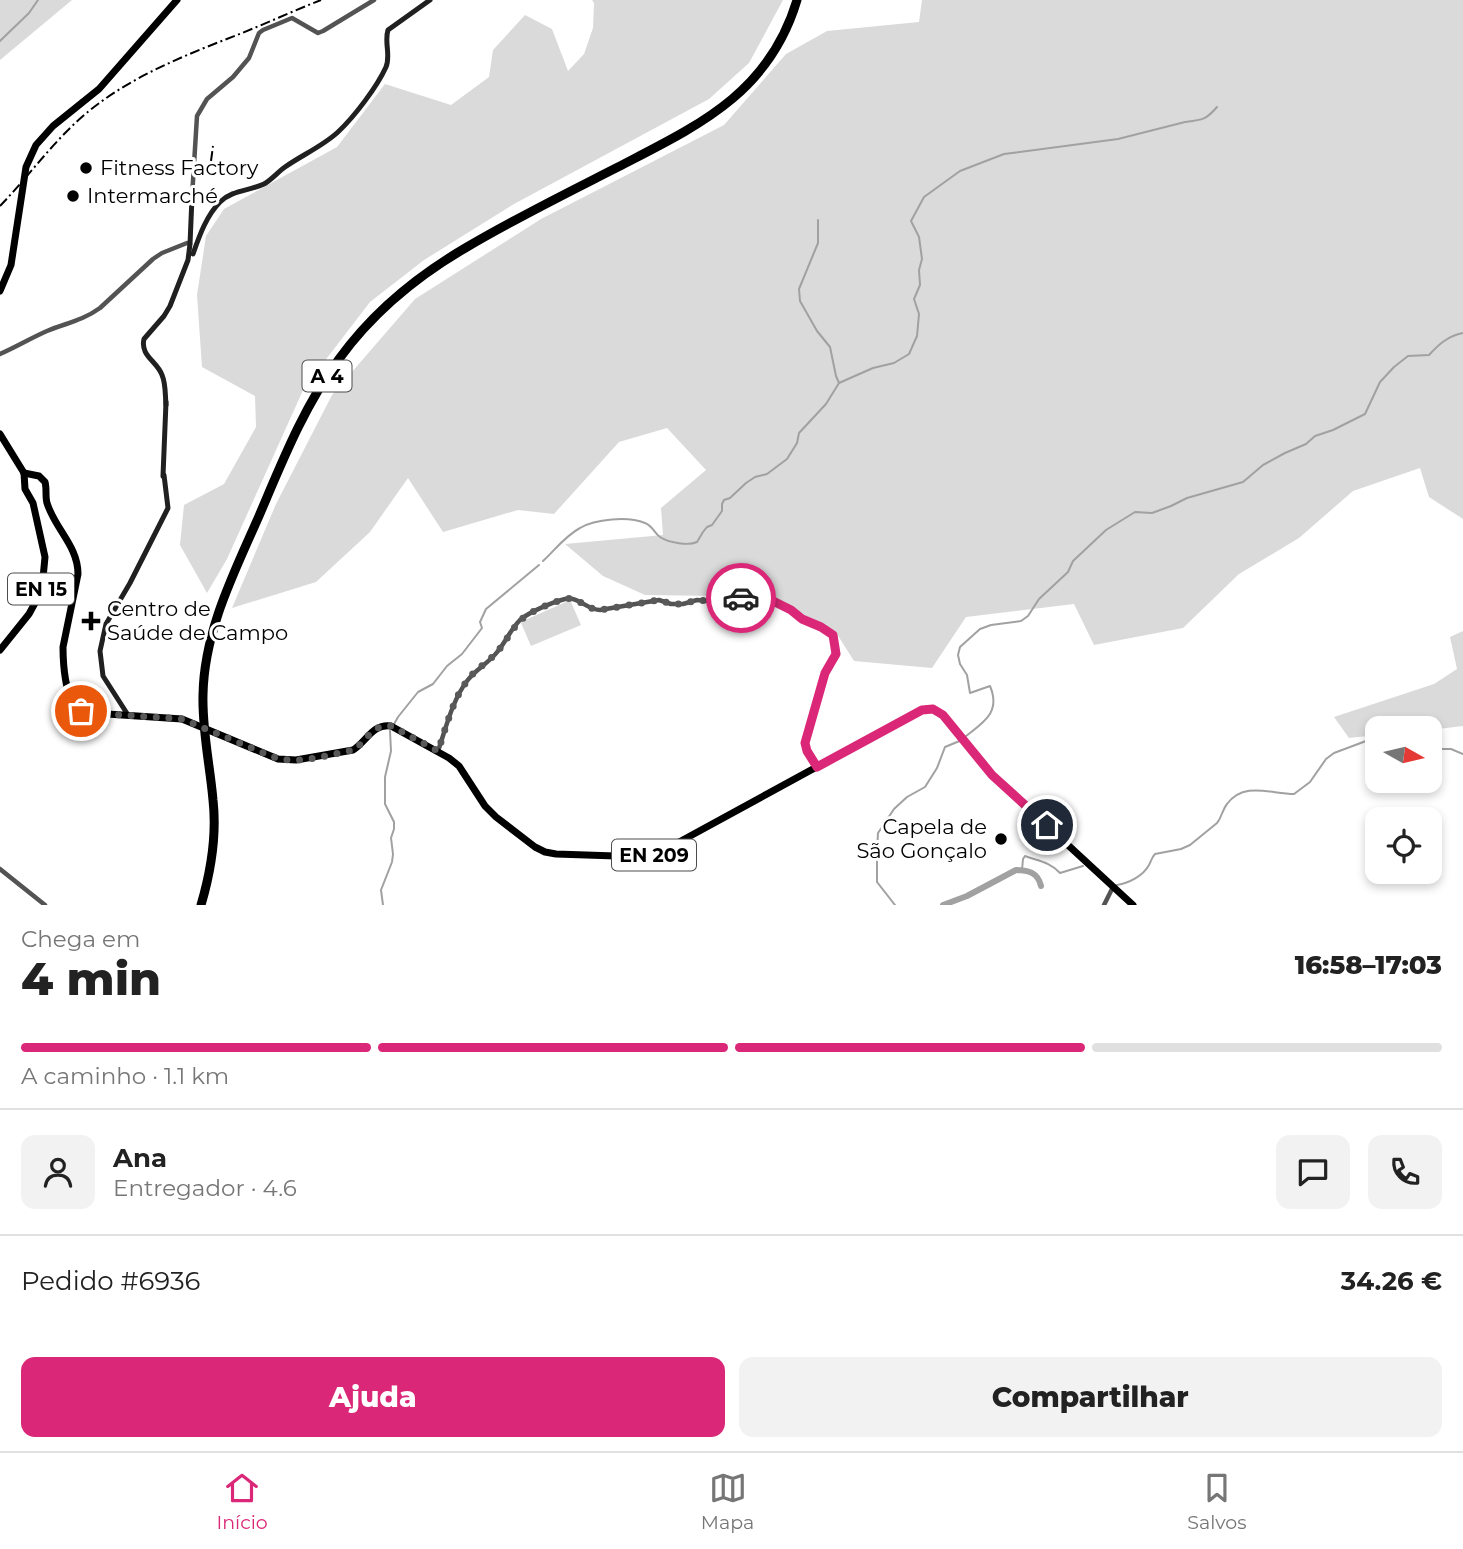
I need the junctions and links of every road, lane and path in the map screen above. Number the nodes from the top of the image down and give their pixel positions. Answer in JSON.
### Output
{"nodes":[{"id":1,"x":177,"y":0,"type":"edge"},
{"id":2,"x":430,"y":0,"type":"edge"},
{"id":3,"x":791,"y":0,"type":"edge"},
{"id":4,"x":797,"y":0,"type":"edge"},
{"id":5,"x":372,"y":1,"type":"edge"},
{"id":6,"x":192,"y":197,"type":"junction"},
{"id":7,"x":196,"y":234,"type":"junction"},
{"id":8,"x":182,"y":247,"type":"junction"},
{"id":9,"x":171,"y":249,"type":"junction"},
{"id":10,"x":191,"y":254,"type":"junction"},
{"id":11,"x":0,"y":291,"type":"edge"},
{"id":12,"x":0,"y":354,"type":"edge"},
{"id":13,"x":0,"y":434,"type":"edge"},
{"id":14,"x":24,"y":472,"type":"junction"},
{"id":15,"x":33,"y":476,"type":"junction"},
{"id":16,"x":25,"y":484,"type":"junction"},
{"id":17,"x":38,"y":496,"type":"junction"},
{"id":18,"x":49,"y":506,"type":"junction"},
{"id":19,"x":37,"y":514,"type":"junction"},
{"id":20,"x":0,"y":650,"type":"edge"},
{"id":21,"x":122,"y":711,"type":"junction"},
{"id":22,"x":200,"y":715,"type":"junction"},
{"id":23,"x":201,"y":735,"type":"junction"},
{"id":24,"x":438,"y":751,"type":"junction"},
{"id":25,"x":817,"y":767,"type":"junction"},
{"id":26,"x":0,"y":869,"type":"edge"},
{"id":27,"x":1113,"y":887,"type":"junction"},
{"id":28,"x":45,"y":905,"type":"edge"},
{"id":29,"x":195,"y":905,"type":"edge"},
{"id":30,"x":201,"y":905,"type":"edge"},
{"id":31,"x":1104,"y":905,"type":"edge"},
{"id":32,"x":1133,"y":905,"type":"edge"}],
"edges":[{"from":1,"to":11,"type":"main road"},
{"from":2,"to":7,"type":"main road"},
{"from":3,"to":22,"type":"highway","number":"A 4"},
{"from":4,"to":22,"type":"highway","number":"A 4"},
{"from":5,"to":6,"type":"street"},
{"from":6,"to":7,"type":"main road"},
{"from":6,"to":7,"type":"main road"},
{"from":7,"to":8,"type":"street"},
{"from":7,"to":9,"type":"street"},
{"from":7,"to":10,"type":"main road"},
{"from":7,"to":10,"type":"main road"},
{"from":8,"to":9,"type":"street"},
{"from":8,"to":10,"type":"street"},
{"from":9,"to":12,"type":"street"},
{"from":10,"to":21,"type":"main road"},
{"from":13,"to":14,"type":"main road","number":"EN 15"},
{"from":14,"to":15,"type":"main road"},
{"from":14,"to":16,"type":"main road","number":"EN 15"},
{"from":15,"to":16,"type":"main road"},
{"from":15,"to":17,"type":"main road"},
{"from":16,"to":17,"type":"main road","number":"EN 15"},
{"from":17,"to":18,"type":"main road","number":"EN 209"},
{"from":17,"to":19,"type":"main road","number":"EN 15"},
{"from":18,"to":19,"type":"main road"},
{"from":18,"to":21,"type":"main road","number":"EN 209"},
{"from":19,"to":20,"type":"main road","number":"EN 15"},
{"from":21,"to":24,"type":"main road","number":"EN 209"},
{"from":22,"to":23,"type":"highway","number":"A 4"},
{"from":23,"to":29,"type":"highway","number":"A 4"},
{"from":23,"to":30,"type":"highway","number":"A 4"},
{"from":24,"to":25,"type":"main road","number":"EN 209"},
{"from":24,"to":25,"type":"street"},
{"from":25,"to":27,"type":"main road","number":"EN 209"},
{"from":26,"to":28,"type":"street"},
{"from":27,"to":31,"type":"street"},
{"from":27,"to":32,"type":"main road","number":"EN 209"}]}
